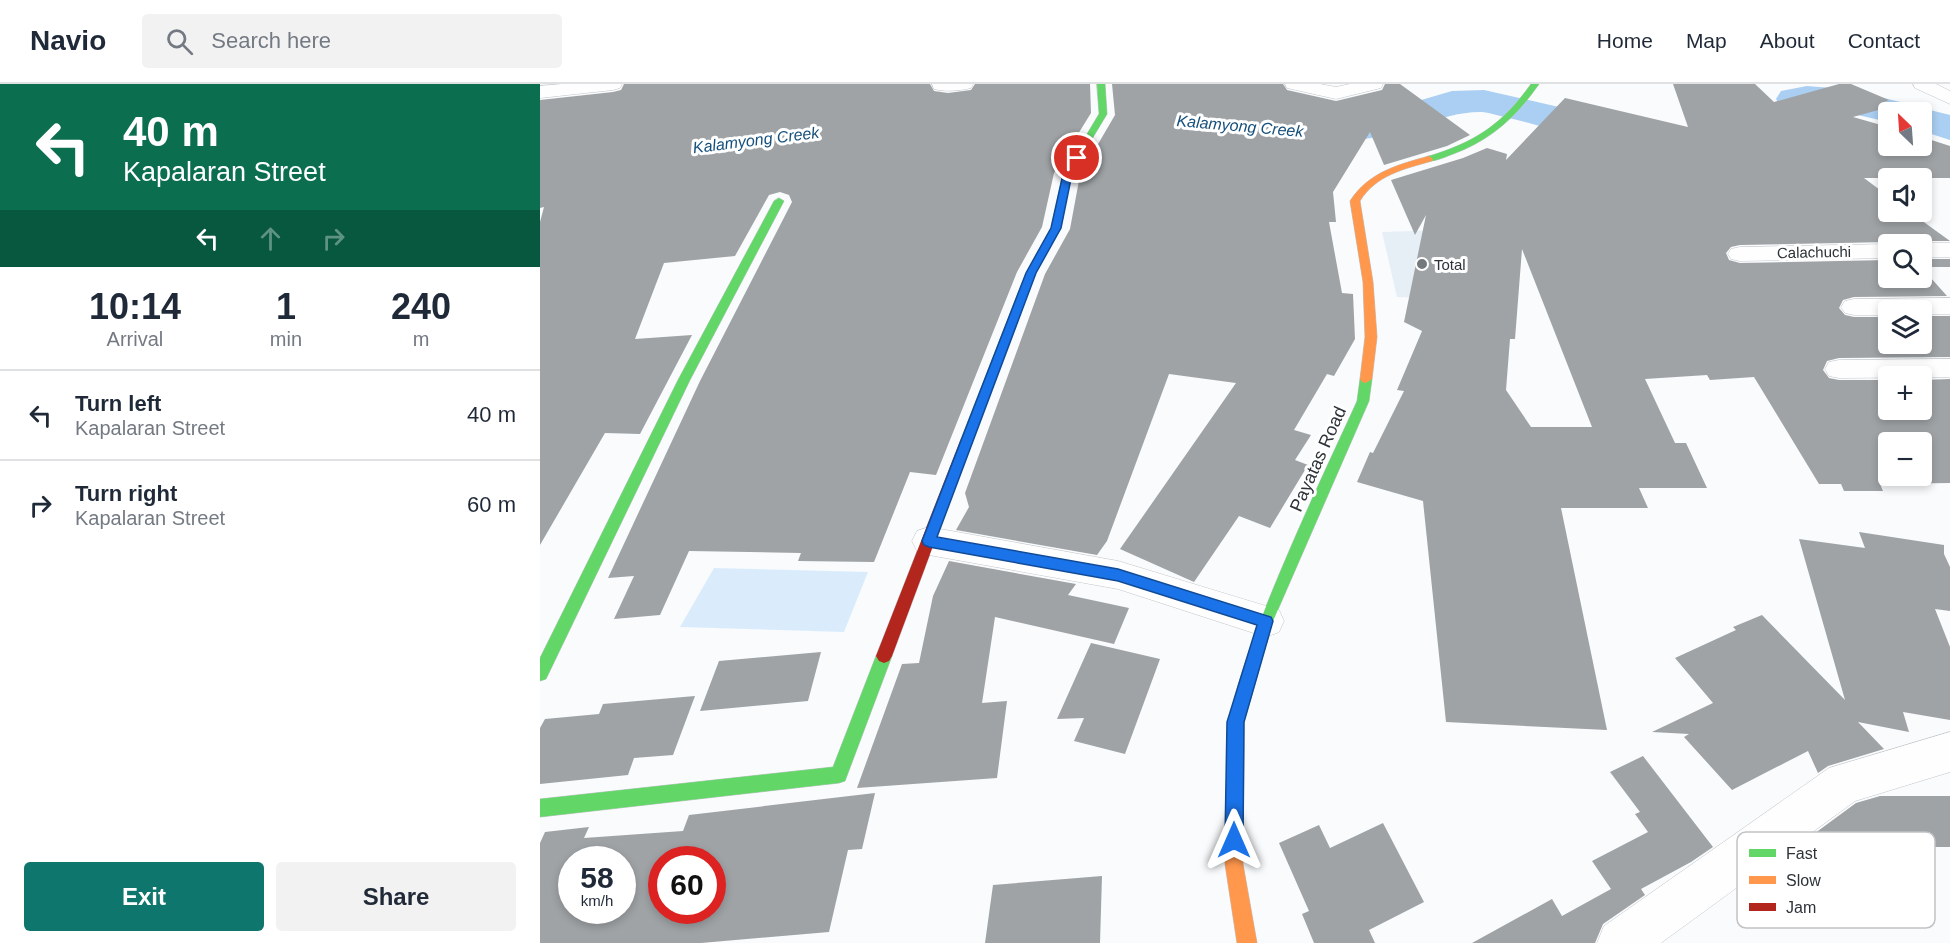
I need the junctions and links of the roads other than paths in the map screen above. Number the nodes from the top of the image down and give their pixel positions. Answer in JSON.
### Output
{"nodes":[{"id":1,"x":613,"y":84,"type":"edge"},
{"id":2,"x":964,"y":84,"type":"edge"},
{"id":3,"x":1101,"y":84,"type":"edge"},
{"id":4,"x":1294,"y":84,"type":"edge"},
{"id":5,"x":1374,"y":84,"type":"edge"},
{"id":6,"x":1922,"y":84,"type":"edge"},
{"id":7,"x":941,"y":86,"type":"dead end"},
{"id":8,"x":1532,"y":89,"type":"edge"},
{"id":9,"x":540,"y":92,"type":"edge"},
{"id":10,"x":1950,"y":98,"type":"edge"},
{"id":11,"x":779,"y":201,"type":"dead end"},
{"id":12,"x":1932,"y":250,"type":"edge"},
{"id":13,"x":1950,"y":250,"type":"edge"},
{"id":14,"x":1878,"y":251,"type":"edge"},
{"id":15,"x":1740,"y":254,"type":"dead end"},
{"id":16,"x":1950,"y":306,"type":"edge"},
{"id":17,"x":1854,"y":307,"type":"dead end"},
{"id":18,"x":1950,"y":368,"type":"edge"},
{"id":19,"x":1839,"y":369,"type":"dead end"},
{"id":20,"x":929,"y":541,"type":"junction"},
{"id":21,"x":1266,"y":621,"type":"junction"},
{"id":22,"x":540,"y":675,"type":"edge"},
{"id":23,"x":1950,"y":752,"type":"edge"},
{"id":24,"x":540,"y":808,"type":"edge"},
{"id":25,"x":1776,"y":832,"type":"edge"},
{"id":26,"x":1737,"y":860,"type":"edge"},
{"id":27,"x":1247,"y":943,"type":"edge"},
{"id":28,"x":1621,"y":943,"type":"edge"}],
"edges":[{"from":1,"to":9,"type":"street"},
{"from":2,"to":7,"type":"street"},
{"from":3,"to":20,"type":"street"},
{"from":4,"to":5,"type":"street"},
{"from":6,"to":10,"type":"street"},
{"from":8,"to":21,"type":"street","name":"Payatas Road"},
{"from":11,"to":22,"type":"street"},
{"from":12,"to":13,"type":"street"},
{"from":14,"to":15,"type":"street","name":"Calachuchi"},
{"from":16,"to":17,"type":"street"},
{"from":18,"to":19,"type":"street"},
{"from":20,"to":21,"type":"street"},
{"from":20,"to":24,"type":"street"},
{"from":21,"to":27,"type":"street","name":"Payatas Road"},
{"from":23,"to":25,"type":"street"},
{"from":26,"to":28,"type":"street"}]}
